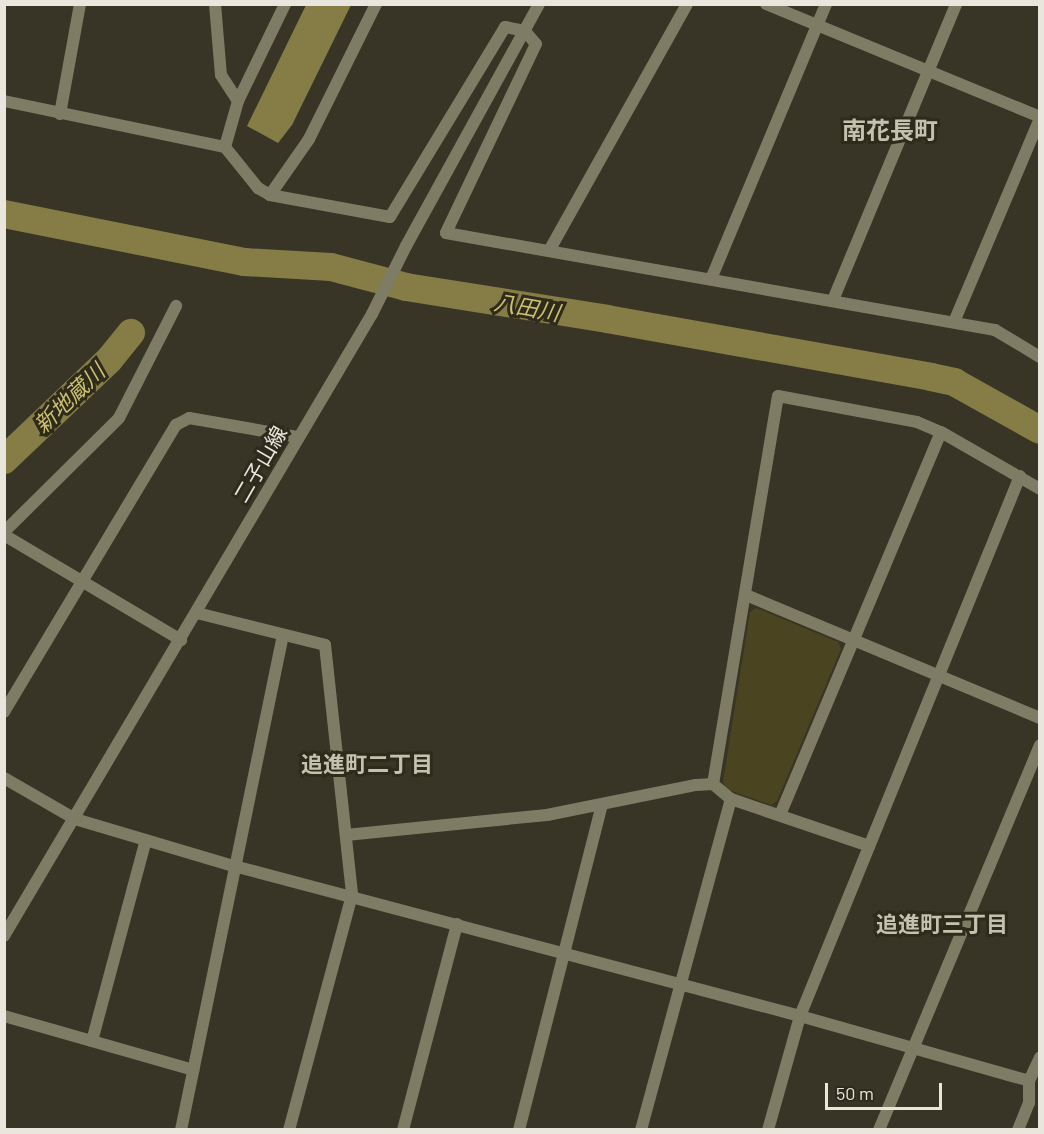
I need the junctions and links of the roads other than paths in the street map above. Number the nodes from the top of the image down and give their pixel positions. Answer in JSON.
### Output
{"nodes":[{"id":1,"x":80,"y":4,"type":"edge"},
{"id":2,"x":215,"y":4,"type":"edge"},
{"id":3,"x":285,"y":4,"type":"edge"},
{"id":4,"x":376,"y":4,"type":"edge"},
{"id":5,"x":539,"y":4,"type":"edge"},
{"id":6,"x":687,"y":4,"type":"edge"},
{"id":7,"x":766,"y":4,"type":"edge"},
{"id":8,"x":826,"y":4,"type":"edge"},
{"id":9,"x":956,"y":4,"type":"edge"},
{"id":10,"x":818,"y":26,"type":"junction"},
{"id":11,"x":525,"y":31,"type":"junction"},
{"id":12,"x":929,"y":73,"type":"junction"},
{"id":13,"x":4,"y":101,"type":"edge"},
{"id":14,"x":238,"y":101,"type":"junction"},
{"id":15,"x":60,"y":114,"type":"junction"},
{"id":16,"x":1040,"y":117,"type":"edge"},
{"id":17,"x":225,"y":147,"type":"junction"},
{"id":18,"x":270,"y":195,"type":"junction"},
{"id":19,"x":549,"y":251,"type":"junction"},
{"id":20,"x":711,"y":279,"type":"junction"},
{"id":21,"x":833,"y":300,"type":"junction"},
{"id":22,"x":176,"y":306,"type":"dead end"},
{"id":23,"x":954,"y":322,"type":"junction"},
{"id":24,"x":1040,"y":357,"type":"edge"},
{"id":25,"x":941,"y":432,"type":"junction"},
{"id":26,"x":298,"y":437,"type":"junction"},
{"id":27,"x":1020,"y":477,"type":"junction"},
{"id":28,"x":1040,"y":489,"type":"edge"},
{"id":29,"x":4,"y":533,"type":"edge"},
{"id":30,"x":83,"y":580,"type":"junction"},
{"id":31,"x":746,"y":595,"type":"junction"},
{"id":32,"x":197,"y":613,"type":"junction"},
{"id":33,"x":283,"y":635,"type":"junction"},
{"id":34,"x":181,"y":640,"type":"junction"},
{"id":35,"x":852,"y":640,"type":"junction"},
{"id":36,"x":937,"y":676,"type":"junction"},
{"id":37,"x":4,"y":712,"type":"edge"},
{"id":38,"x":1040,"y":718,"type":"edge"},
{"id":39,"x":1040,"y":745,"type":"edge"},
{"id":40,"x":4,"y":778,"type":"edge"},
{"id":41,"x":713,"y":784,"type":"junction"},
{"id":42,"x":731,"y":799,"type":"junction"},
{"id":43,"x":602,"y":805,"type":"junction"},
{"id":44,"x":780,"y":815,"type":"junction"},
{"id":45,"x":75,"y":819,"type":"junction"},
{"id":46,"x":346,"y":835,"type":"junction"},
{"id":47,"x":146,"y":840,"type":"junction"},
{"id":48,"x":869,"y":846,"type":"junction"},
{"id":49,"x":234,"y":866,"type":"junction"},
{"id":50,"x":352,"y":896,"type":"junction"},
{"id":51,"x":457,"y":924,"type":"junction"},
{"id":52,"x":4,"y":936,"type":"edge"},
{"id":53,"x":564,"y":953,"type":"junction"},
{"id":54,"x":681,"y":985,"type":"junction"},
{"id":55,"x":4,"y":1016,"type":"edge"},
{"id":56,"x":800,"y":1016,"type":"junction"},
{"id":57,"x":92,"y":1041,"type":"junction"},
{"id":58,"x":912,"y":1048,"type":"junction"},
{"id":59,"x":1040,"y":1057,"type":"edge"},
{"id":60,"x":193,"y":1070,"type":"junction"},
{"id":61,"x":1029,"y":1081,"type":"junction"},
{"id":62,"x":181,"y":1130,"type":"edge"},
{"id":63,"x":289,"y":1130,"type":"edge"},
{"id":64,"x":403,"y":1130,"type":"edge"},
{"id":65,"x":519,"y":1130,"type":"edge"},
{"id":66,"x":641,"y":1130,"type":"edge"},
{"id":67,"x":768,"y":1130,"type":"edge"},
{"id":68,"x":879,"y":1130,"type":"edge"},
{"id":69,"x":1017,"y":1130,"type":"edge"}],
"edges":[{"from":1,"to":15,"type":"street"},
{"from":2,"to":14,"type":"street"},
{"from":3,"to":14,"type":"street"},
{"from":4,"to":18,"type":"street"},
{"from":5,"to":11,"type":"street","name":"二子山線"},
{"from":6,"to":19,"type":"street"},
{"from":7,"to":10,"type":"street"},
{"from":8,"to":10,"type":"street"},
{"from":9,"to":12,"type":"street"},
{"from":10,"to":12,"type":"street"},
{"from":10,"to":20,"type":"street"},
{"from":11,"to":18,"type":"street"},
{"from":11,"to":19,"type":"street"},
{"from":11,"to":26,"type":"street","name":"二子山線"},
{"from":12,"to":16,"type":"street"},
{"from":12,"to":21,"type":"street"},
{"from":13,"to":15,"type":"street"},
{"from":14,"to":17,"type":"street"},
{"from":15,"to":17,"type":"street"},
{"from":16,"to":23,"type":"street"},
{"from":17,"to":18,"type":"street"},
{"from":19,"to":20,"type":"street"},
{"from":20,"to":21,"type":"street"},
{"from":21,"to":23,"type":"street"},
{"from":22,"to":29,"type":"street"},
{"from":23,"to":24,"type":"street"},
{"from":25,"to":27,"type":"street"},
{"from":25,"to":31,"type":"street"},
{"from":25,"to":35,"type":"street"},
{"from":26,"to":30,"type":"street"},
{"from":26,"to":32,"type":"street","name":"二子山線"},
{"from":27,"to":28,"type":"street"},
{"from":27,"to":36,"type":"street"},
{"from":29,"to":30,"type":"street"},
{"from":30,"to":34,"type":"street"},
{"from":30,"to":37,"type":"street"},
{"from":31,"to":35,"type":"street"},
{"from":31,"to":41,"type":"street"},
{"from":32,"to":33,"type":"street"},
{"from":32,"to":34,"type":"street","name":"二子山線"},
{"from":33,"to":46,"type":"street"},
{"from":33,"to":49,"type":"street"},
{"from":34,"to":45,"type":"street","name":"二子山線"},
{"from":35,"to":36,"type":"street"},
{"from":35,"to":44,"type":"street"},
{"from":36,"to":38,"type":"street"},
{"from":36,"to":48,"type":"street"},
{"from":39,"to":58,"type":"street"},
{"from":40,"to":45,"type":"street"},
{"from":41,"to":42,"type":"street"},
{"from":41,"to":43,"type":"street"},
{"from":42,"to":44,"type":"street"},
{"from":42,"to":54,"type":"street"},
{"from":43,"to":46,"type":"street"},
{"from":43,"to":53,"type":"street"},
{"from":44,"to":48,"type":"street"},
{"from":45,"to":47,"type":"street"},
{"from":45,"to":52,"type":"street","name":"二子山線"},
{"from":46,"to":50,"type":"street"},
{"from":47,"to":49,"type":"street"},
{"from":47,"to":57,"type":"street"},
{"from":48,"to":56,"type":"street"},
{"from":49,"to":50,"type":"street"},
{"from":49,"to":60,"type":"street"},
{"from":50,"to":51,"type":"street"},
{"from":50,"to":63,"type":"street"},
{"from":51,"to":53,"type":"street"},
{"from":51,"to":64,"type":"street"},
{"from":53,"to":54,"type":"street"},
{"from":53,"to":65,"type":"street"},
{"from":54,"to":56,"type":"street"},
{"from":54,"to":66,"type":"street"},
{"from":55,"to":57,"type":"street"},
{"from":56,"to":58,"type":"street"},
{"from":56,"to":67,"type":"street"},
{"from":57,"to":60,"type":"street"},
{"from":58,"to":61,"type":"street"},
{"from":58,"to":68,"type":"street"},
{"from":59,"to":61,"type":"street"},
{"from":60,"to":62,"type":"street"},
{"from":61,"to":69,"type":"street"}]}
